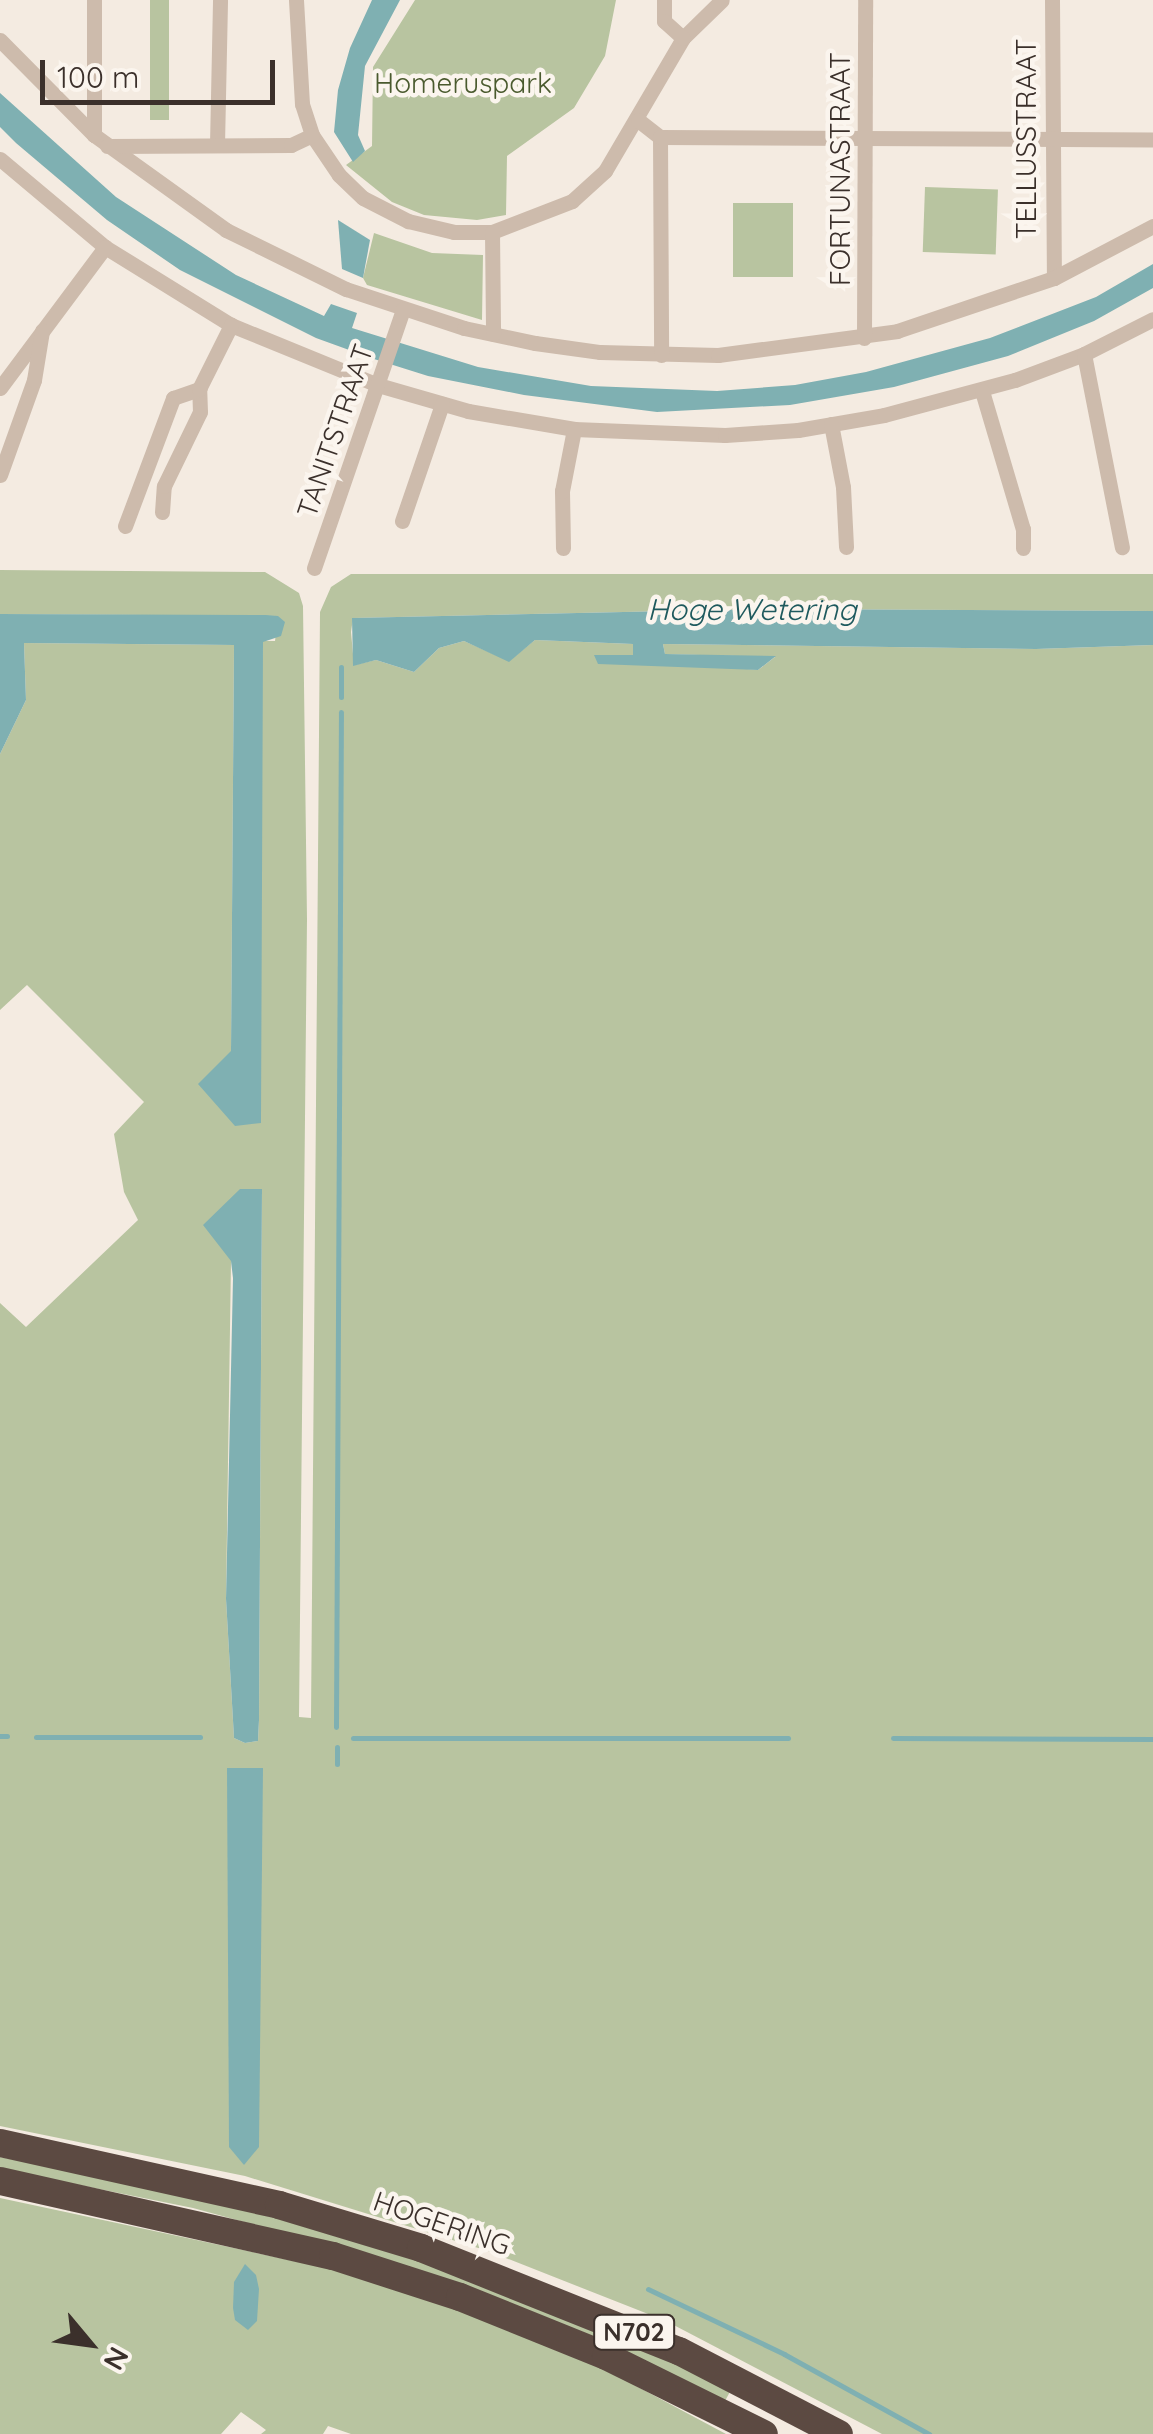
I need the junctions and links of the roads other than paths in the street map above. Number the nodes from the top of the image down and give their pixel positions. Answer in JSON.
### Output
{"nodes":[{"id":1,"x":94,"y":0,"type":"edge"},
{"id":2,"x":220,"y":0,"type":"edge"},
{"id":3,"x":296,"y":0,"type":"edge"},
{"id":4,"x":664,"y":0,"type":"edge"},
{"id":5,"x":722,"y":0,"type":"edge"},
{"id":6,"x":865,"y":0,"type":"edge"},
{"id":7,"x":1052,"y":0,"type":"edge"},
{"id":8,"x":683,"y":38,"type":"junction"},
{"id":9,"x":0,"y":40,"type":"edge"},
{"id":10,"x":638,"y":120,"type":"junction"},
{"id":11,"x":94,"y":135,"type":"junction"},
{"id":12,"x":312,"y":136,"type":"junction"},
{"id":13,"x":660,"y":137,"type":"junction"},
{"id":14,"x":865,"y":139,"type":"junction"},
{"id":15,"x":1050,"y":139,"type":"junction"},
{"id":16,"x":1153,"y":140,"type":"edge"},
{"id":17,"x":218,"y":145,"type":"junction"},
{"id":18,"x":107,"y":146,"type":"junction"},
{"id":19,"x":0,"y":159,"type":"edge"},
{"id":20,"x":1153,"y":226,"type":"edge"},
{"id":21,"x":492,"y":232,"type":"junction"},
{"id":22,"x":105,"y":247,"type":"junction"},
{"id":23,"x":1054,"y":278,"type":"junction"},
{"id":24,"x":401,"y":316,"type":"junction"},
{"id":25,"x":1153,"y":319,"type":"edge"},
{"id":26,"x":231,"y":326,"type":"junction"},
{"id":27,"x":42,"y":331,"type":"junction"},
{"id":28,"x":492,"y":334,"type":"junction"},
{"id":29,"x":864,"y":338,"type":"junction"},
{"id":30,"x":1084,"y":354,"type":"junction"},
{"id":31,"x":661,"y":355,"type":"junction"},
{"id":32,"x":380,"y":379,"type":"junction"},
{"id":33,"x":0,"y":388,"type":"edge"},
{"id":34,"x":199,"y":389,"type":"junction"},
{"id":35,"x":982,"y":391,"type":"junction"},
{"id":36,"x":442,"y":404,"type":"junction"},
{"id":37,"x":831,"y":424,"type":"junction"},
{"id":38,"x":574,"y":429,"type":"junction"},
{"id":39,"x":0,"y":475,"type":"edge"},
{"id":40,"x":162,"y":512,"type":"dead end"},
{"id":41,"x":402,"y":521,"type":"dead end"},
{"id":42,"x":125,"y":526,"type":"dead end"},
{"id":43,"x":846,"y":547,"type":"dead end"},
{"id":44,"x":1122,"y":547,"type":"dead end"},
{"id":45,"x":563,"y":548,"type":"dead end"},
{"id":46,"x":1023,"y":548,"type":"dead end"},
{"id":47,"x":314,"y":568,"type":"dead end"},
{"id":48,"x":0,"y":2144,"type":"edge"},
{"id":49,"x":0,"y":2181,"type":"edge"},
{"id":50,"x":764,"y":2434,"type":"edge"},
{"id":51,"x":839,"y":2434,"type":"edge"}],
"edges":[{"from":1,"to":11,"type":"street"},
{"from":2,"to":17,"type":"street"},
{"from":3,"to":12,"type":"street"},
{"from":4,"to":8,"type":"street"},
{"from":5,"to":8,"type":"street"},
{"from":6,"to":14,"type":"street","name":"FORTUNASTRAAT"},
{"from":7,"to":15,"type":"street","name":"TELLUSSTRAAT"},
{"from":8,"to":10,"type":"street"},
{"from":9,"to":11,"type":"street"},
{"from":10,"to":13,"type":"street"},
{"from":10,"to":21,"type":"street"},
{"from":11,"to":18,"type":"street"},
{"from":12,"to":17,"type":"street"},
{"from":12,"to":21,"type":"street"},
{"from":13,"to":14,"type":"street"},
{"from":13,"to":31,"type":"street"},
{"from":14,"to":15,"type":"street"},
{"from":14,"to":29,"type":"street","name":"FORTUNASTRAAT"},
{"from":15,"to":16,"type":"street"},
{"from":15,"to":23,"type":"street","name":"TELLUSSTRAAT"},
{"from":17,"to":18,"type":"street"},
{"from":18,"to":24,"type":"street"},
{"from":19,"to":22,"type":"street"},
{"from":20,"to":23,"type":"street"},
{"from":21,"to":28,"type":"street"},
{"from":22,"to":26,"type":"street"},
{"from":22,"to":27,"type":"street"},
{"from":23,"to":29,"type":"street"},
{"from":24,"to":28,"type":"street"},
{"from":24,"to":32,"type":"street","name":"TANITSTRAAT"},
{"from":25,"to":30,"type":"street"},
{"from":26,"to":32,"type":"street"},
{"from":26,"to":34,"type":"street"},
{"from":27,"to":33,"type":"street"},
{"from":27,"to":39,"type":"street"},
{"from":28,"to":31,"type":"street"},
{"from":29,"to":31,"type":"street"},
{"from":30,"to":35,"type":"street"},
{"from":30,"to":44,"type":"street"},
{"from":32,"to":36,"type":"street"},
{"from":32,"to":47,"type":"street","name":"TANITSTRAAT"},
{"from":34,"to":40,"type":"street"},
{"from":34,"to":42,"type":"street"},
{"from":35,"to":37,"type":"street"},
{"from":35,"to":46,"type":"street"},
{"from":36,"to":38,"type":"street"},
{"from":36,"to":41,"type":"street"},
{"from":37,"to":38,"type":"street"},
{"from":37,"to":43,"type":"street"},
{"from":38,"to":45,"type":"street"},
{"from":48,"to":51,"type":"highway","name":"HOGERING","number":"N702"},
{"from":49,"to":50,"type":"highway","number":"N702"}]}
